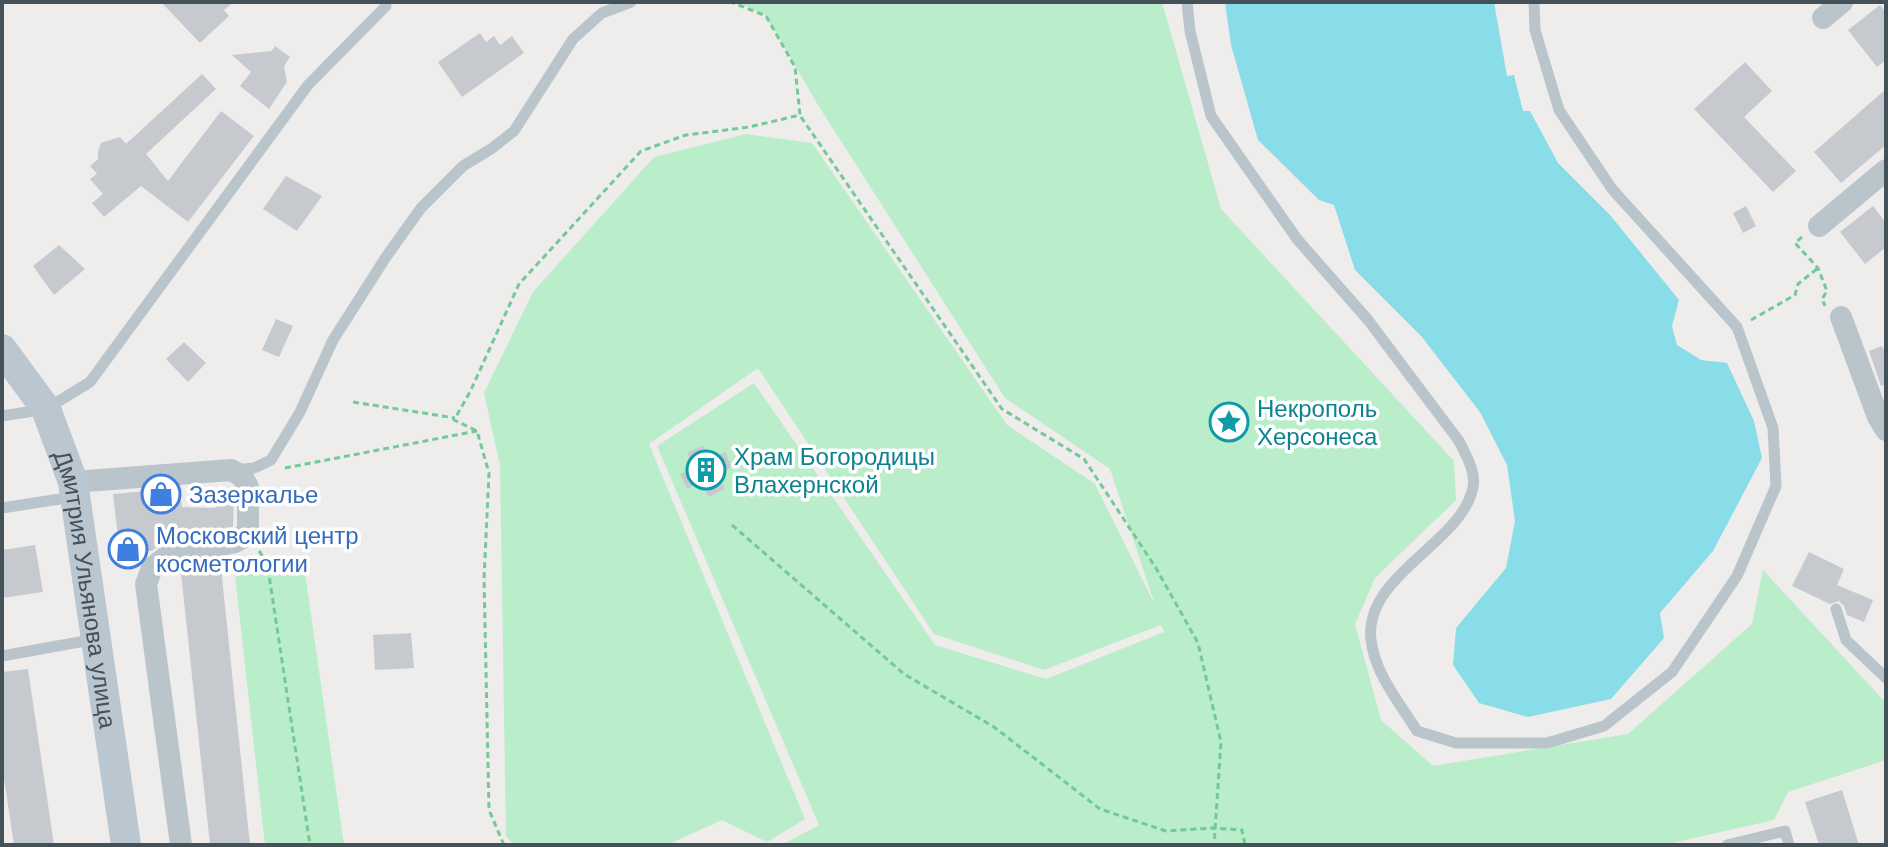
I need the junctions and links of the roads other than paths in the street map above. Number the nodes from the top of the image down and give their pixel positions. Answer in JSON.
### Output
{"nodes":[{"id":1,"x":631,"y":2,"type":"edge"},
{"id":2,"x":1187,"y":2,"type":"edge"},
{"id":3,"x":1534,"y":2,"type":"edge"},
{"id":4,"x":1842,"y":2,"type":"edge"},
{"id":5,"x":386,"y":6,"type":"dead end"},
{"id":6,"x":1823,"y":18,"type":"dead end"},
{"id":7,"x":1886,"y":170,"type":"edge"},
{"id":8,"x":1819,"y":226,"type":"road end"},
{"id":9,"x":1841,"y":317,"type":"road end"},
{"id":10,"x":4,"y":356,"type":"edge"},
{"id":11,"x":46,"y":409,"type":"junction"},
{"id":12,"x":2,"y":416,"type":"edge"},
{"id":13,"x":1886,"y":430,"type":"edge"},
{"id":14,"x":231,"y":470,"type":"junction"},
{"id":15,"x":74,"y":490,"type":"junction"},
{"id":16,"x":2,"y":508,"type":"edge"},
{"id":17,"x":1836,"y":609,"type":"dead end"},
{"id":18,"x":97,"y":639,"type":"junction"},
{"id":19,"x":2,"y":656,"type":"edge"},
{"id":20,"x":1886,"y":678,"type":"edge"},
{"id":21,"x":126,"y":845,"type":"edge"},
{"id":22,"x":181,"y":845,"type":"edge"},
{"id":23,"x":1727,"y":845,"type":"edge"},
{"id":24,"x":1789,"y":845,"type":"edge"}],
"edges":[{"from":1,"to":14,"type":"lane"},
{"from":2,"to":3,"type":"lane"},
{"from":4,"to":6,"type":"street"},
{"from":5,"to":11,"type":"lane"},
{"from":7,"to":8,"type":"street"},
{"from":9,"to":13,"type":"street"},
{"from":10,"to":11,"type":"main road","name":"Дмитрия Ульянова улица"},
{"from":11,"to":12,"type":"lane"},
{"from":11,"to":15,"type":"main road","name":"Дмитрия Ульянова улица"},
{"from":14,"to":15,"type":"street"},
{"from":14,"to":22,"type":"street"},
{"from":15,"to":16,"type":"lane"},
{"from":15,"to":18,"type":"main road","name":"Дмитрия Ульянова улица"},
{"from":17,"to":20,"type":"lane"},
{"from":18,"to":19,"type":"lane"},
{"from":18,"to":21,"type":"main road","name":"Дмитрия Ульянова улица"},
{"from":23,"to":24,"type":"lane"}]}
